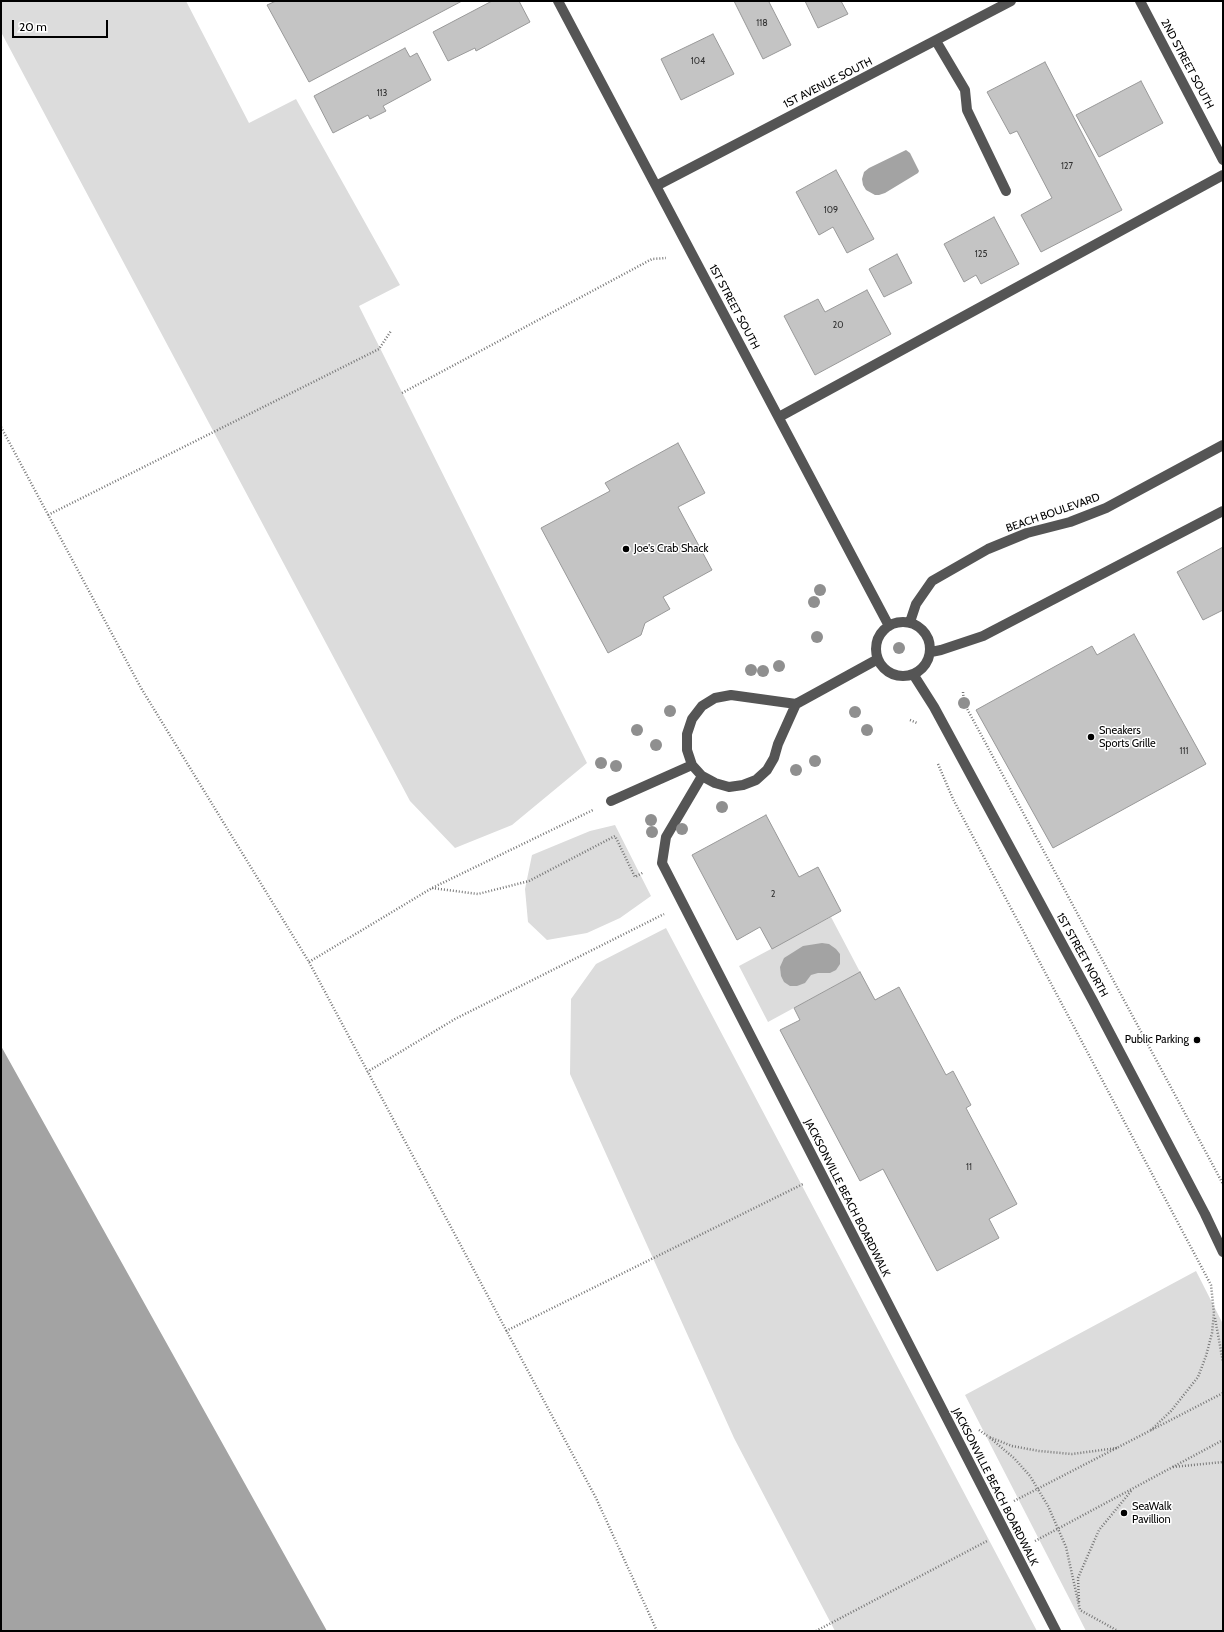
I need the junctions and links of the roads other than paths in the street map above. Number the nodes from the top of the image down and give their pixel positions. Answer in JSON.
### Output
{"nodes":[{"id":1,"x":558,"y":1,"type":"edge"},
{"id":2,"x":1011,"y":1,"type":"edge"},
{"id":3,"x":1140,"y":1,"type":"edge"},
{"id":4,"x":936,"y":41,"type":"junction"},
{"id":5,"x":1223,"y":160,"type":"edge"},
{"id":6,"x":1223,"y":175,"type":"edge"},
{"id":7,"x":656,"y":186,"type":"junction"},
{"id":8,"x":1006,"y":191,"type":"dead end"},
{"id":9,"x":779,"y":417,"type":"junction"},
{"id":10,"x":1223,"y":445,"type":"edge"},
{"id":11,"x":1223,"y":511,"type":"edge"},
{"id":12,"x":910,"y":622,"type":"junction"},
{"id":13,"x":889,"y":626,"type":"junction"},
{"id":14,"x":931,"y":652,"type":"junction"},
{"id":15,"x":878,"y":659,"type":"junction"},
{"id":16,"x":913,"y":674,"type":"junction"},
{"id":17,"x":796,"y":704,"type":"junction"},
{"id":18,"x":692,"y":765,"type":"junction"},
{"id":19,"x":702,"y":776,"type":"junction"},
{"id":20,"x":611,"y":801,"type":"road end"},
{"id":21,"x":1223,"y":1252,"type":"edge"},
{"id":22,"x":1055,"y":1629,"type":"edge"}],
"edges":[{"from":1,"to":7,"type":"street","name":"1ST STREET SOUTH"},
{"from":2,"to":4,"type":"street","name":"1ST AVENUE SOUTH"},
{"from":3,"to":5,"type":"street","name":"2ND STREET SOUTH"},
{"from":4,"to":7,"type":"street","name":"1ST AVENUE SOUTH"},
{"from":4,"to":8,"type":"street"},
{"from":6,"to":9,"type":"street"},
{"from":7,"to":9,"type":"street","name":"1ST STREET SOUTH"},
{"from":9,"to":13,"type":"street","name":"1ST STREET SOUTH"},
{"from":10,"to":12,"type":"street","name":"BEACH BOULEVARD"},
{"from":11,"to":14,"type":"street"},
{"from":12,"to":13,"type":"street"},
{"from":12,"to":14,"type":"street"},
{"from":13,"to":15,"type":"street"},
{"from":14,"to":16,"type":"street"},
{"from":15,"to":16,"type":"street"},
{"from":15,"to":17,"type":"street"},
{"from":16,"to":21,"type":"street","name":"1ST STREET NORTH"},
{"from":17,"to":18,"type":"street"},
{"from":17,"to":19,"type":"street"},
{"from":18,"to":19,"type":"street"},
{"from":18,"to":20,"type":"street"},
{"from":19,"to":22,"type":"street","name":"JACKSONVILLE BEACH BOARDWALK"}]}
